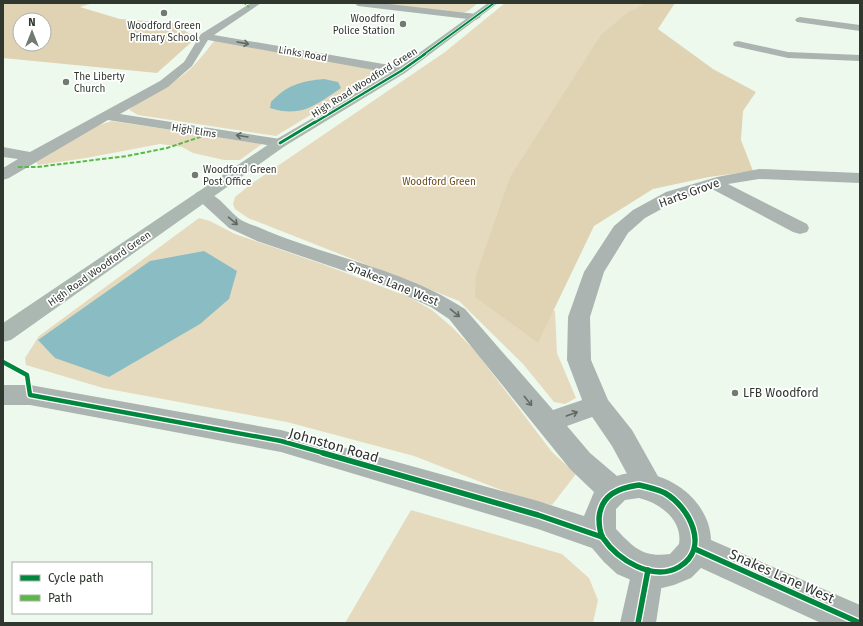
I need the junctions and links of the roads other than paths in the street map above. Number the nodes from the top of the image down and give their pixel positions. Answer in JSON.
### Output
{"nodes":[{"id":1,"x":257,"y":3,"type":"edge"},
{"id":2,"x":358,"y":3,"type":"edge"},
{"id":3,"x":494,"y":3,"type":"edge"},
{"id":4,"x":476,"y":17,"type":"junction"},
{"id":5,"x":800,"y":20,"type":"dead end"},
{"id":6,"x":860,"y":28,"type":"edge"},
{"id":7,"x":205,"y":36,"type":"junction"},
{"id":8,"x":738,"y":44,"type":"dead end"},
{"id":9,"x":860,"y":58,"type":"edge"},
{"id":10,"x":401,"y":70,"type":"junction"},
{"id":11,"x":107,"y":116,"type":"junction"},
{"id":12,"x":280,"y":143,"type":"junction"},
{"id":13,"x":3,"y":152,"type":"edge"},
{"id":14,"x":32,"y":156,"type":"junction"},
{"id":15,"x":3,"y":175,"type":"edge"},
{"id":16,"x":860,"y":178,"type":"edge"},
{"id":17,"x":713,"y":182,"type":"junction"},
{"id":18,"x":203,"y":196,"type":"junction"},
{"id":19,"x":800,"y":228,"type":"dead end"},
{"id":20,"x":3,"y":334,"type":"edge"},
{"id":21,"x":3,"y":395,"type":"edge"},
{"id":22,"x":598,"y":405,"type":"junction"},
{"id":23,"x":546,"y":423,"type":"junction"},
{"id":24,"x":649,"y":487,"type":"junction"},
{"id":25,"x":613,"y":491,"type":"junction"},
{"id":26,"x":602,"y":537,"type":"junction"},
{"id":27,"x":695,"y":549,"type":"junction"},
{"id":28,"x":648,"y":570,"type":"junction"},
{"id":29,"x":638,"y":623,"type":"edge"},
{"id":30,"x":860,"y":623,"type":"edge"}],
"edges":[{"from":1,"to":7,"type":"street"},
{"from":2,"to":4,"type":"street"},
{"from":3,"to":4,"type":"main road","name":"High Road Woodford Green"},
{"from":4,"to":10,"type":"main road","name":"High Road Woodford Green"},
{"from":5,"to":6,"type":"street"},
{"from":7,"to":10,"type":"street","name":"Links Road","one_way":true},
{"from":7,"to":11,"type":"street"},
{"from":8,"to":9,"type":"street"},
{"from":10,"to":12,"type":"main road","name":"High Road Woodford Green"},
{"from":12,"to":11,"type":"street","name":"High Elms","one_way":true},
{"from":11,"to":14,"type":"street"},
{"from":12,"to":18,"type":"main road","name":"High Road Woodford Green"},
{"from":13,"to":14,"type":"street"},
{"from":14,"to":15,"type":"street"},
{"from":16,"to":17,"type":"street","name":"Harts Grove"},
{"from":17,"to":19,"type":"street"},
{"from":17,"to":22,"type":"street","name":"Harts Grove"},
{"from":18,"to":20,"type":"main road","name":"High Road Woodford Green"},
{"from":18,"to":23,"type":"street","name":"Snakes Lane West","one_way":true},
{"from":21,"to":26,"type":"street","name":"Johnston Road"},
{"from":23,"to":22,"type":"street","one_way":true},
{"from":22,"to":24,"type":"street","name":"Harts Grove"},
{"from":23,"to":25,"type":"street","name":"Snakes Lane West"},
{"from":24,"to":25,"type":"street"},
{"from":24,"to":27,"type":"street"},
{"from":25,"to":26,"type":"street"},
{"from":26,"to":28,"type":"street"},
{"from":27,"to":28,"type":"street"},
{"from":27,"to":30,"type":"street","name":"Snakes Lane West"},
{"from":28,"to":29,"type":"street"}]}
